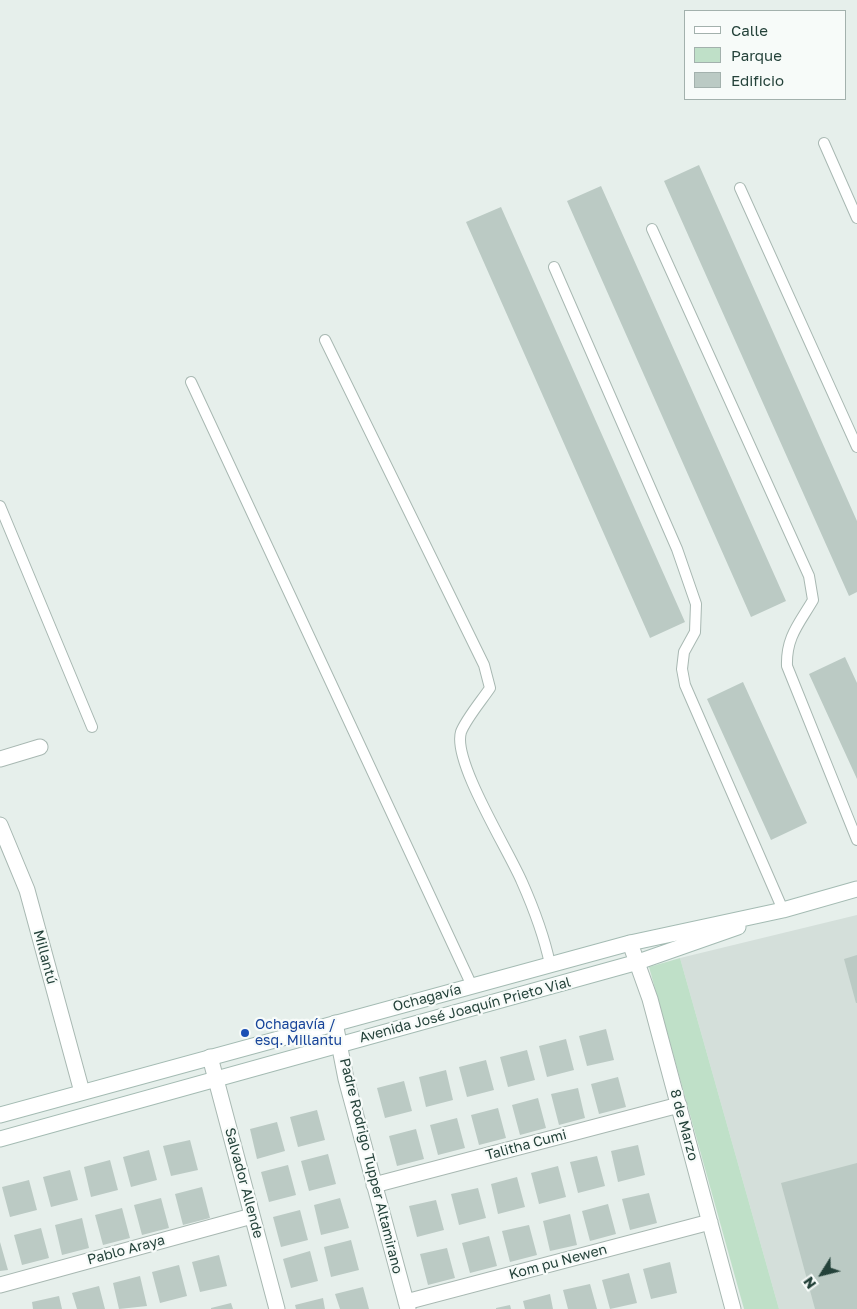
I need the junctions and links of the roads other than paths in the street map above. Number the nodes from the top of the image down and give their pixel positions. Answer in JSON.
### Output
{"nodes":[{"id":1,"x":824,"y":143,"type":"dead end"},
{"id":2,"x":740,"y":188,"type":"dead end"},
{"id":3,"x":857,"y":218,"type":"edge"},
{"id":4,"x":652,"y":229,"type":"dead end"},
{"id":5,"x":554,"y":267,"type":"dead end"},
{"id":6,"x":325,"y":340,"type":"dead end"},
{"id":7,"x":191,"y":382,"type":"dead end"},
{"id":8,"x":857,"y":447,"type":"edge"},
{"id":9,"x":0,"y":506,"type":"edge"},
{"id":10,"x":92,"y":727,"type":"dead end"},
{"id":11,"x":40,"y":747,"type":"dead end"},
{"id":12,"x":0,"y":759,"type":"edge"},
{"id":13,"x":0,"y":825,"type":"edge"},
{"id":14,"x":857,"y":840,"type":"edge"},
{"id":15,"x":857,"y":890,"type":"edge"},
{"id":16,"x":783,"y":910,"type":"junction"},
{"id":17,"x":630,"y":943,"type":"junction"},
{"id":18,"x":638,"y":962,"type":"junction"},
{"id":19,"x":550,"y":964,"type":"junction"},
{"id":20,"x":472,"y":986,"type":"junction"},
{"id":21,"x":335,"y":1023,"type":"junction"},
{"id":22,"x":340,"y":1044,"type":"junction"},
{"id":23,"x":210,"y":1057,"type":"junction"},
{"id":24,"x":216,"y":1079,"type":"junction"},
{"id":25,"x":82,"y":1092,"type":"junction"},
{"id":26,"x":678,"y":1105,"type":"junction"},
{"id":27,"x":0,"y":1115,"type":"edge"},
{"id":28,"x":0,"y":1139,"type":"edge"},
{"id":29,"x":374,"y":1185,"type":"junction"},
{"id":30,"x":252,"y":1216,"type":"junction"},
{"id":31,"x":710,"y":1222,"type":"junction"},
{"id":32,"x":0,"y":1285,"type":"edge"},
{"id":33,"x":407,"y":1306,"type":"edge"},
{"id":34,"x":277,"y":1309,"type":"edge"},
{"id":35,"x":733,"y":1309,"type":"edge"}],
"edges":[{"from":1,"to":3,"type":"lane"},
{"from":2,"to":8,"type":"lane"},
{"from":4,"to":14,"type":"lane"},
{"from":5,"to":16,"type":"lane"},
{"from":6,"to":19,"type":"lane"},
{"from":7,"to":20,"type":"lane"},
{"from":9,"to":10,"type":"lane"},
{"from":11,"to":12,"type":"street"},
{"from":13,"to":25,"type":"street","name":"Millantú"},
{"from":15,"to":16,"type":"street","name":"Ochagavía"},
{"from":16,"to":17,"type":"street","name":"Ochagavía"},
{"from":16,"to":18,"type":"street","name":"Avenida José Joaquín Prieto Vial"},
{"from":17,"to":18,"type":"street","name":"8 de Marzo"},
{"from":17,"to":19,"type":"street","name":"Ochagavía"},
{"from":18,"to":22,"type":"street","name":"Avenida José Joaquín Prieto Vial"},
{"from":18,"to":26,"type":"street","name":"8 de Marzo"},
{"from":19,"to":20,"type":"street","name":"Ochagavía"},
{"from":20,"to":21,"type":"street","name":"Ochagavía"},
{"from":21,"to":22,"type":"street","name":"Padre Rodrigo Tupper Altamirano"},
{"from":21,"to":23,"type":"street","name":"Ochagavía"},
{"from":22,"to":24,"type":"street","name":"Avenida José Joaquín Prieto Vial"},
{"from":22,"to":29,"type":"street","name":"Padre Rodrigo Tupper Altamirano"},
{"from":23,"to":24,"type":"street","name":"Salvador Allende"},
{"from":23,"to":25,"type":"street","name":"Ochagavía"},
{"from":24,"to":28,"type":"street","name":"Avenida José Joaquín Prieto Vial"},
{"from":24,"to":30,"type":"street","name":"Salvador Allende"},
{"from":25,"to":27,"type":"street","name":"Ochagavía"},
{"from":26,"to":29,"type":"street","name":"Talitha Cumi"},
{"from":26,"to":31,"type":"street","name":"8 de Marzo"},
{"from":29,"to":33,"type":"street","name":"Padre Rodrigo Tupper Altamirano"},
{"from":30,"to":32,"type":"street","name":"Pablo Araya"},
{"from":30,"to":34,"type":"street","name":"Salvador Allende"},
{"from":31,"to":33,"type":"street","name":"Kom pu Newen"},
{"from":31,"to":35,"type":"street","name":"8 de Marzo"}]}
